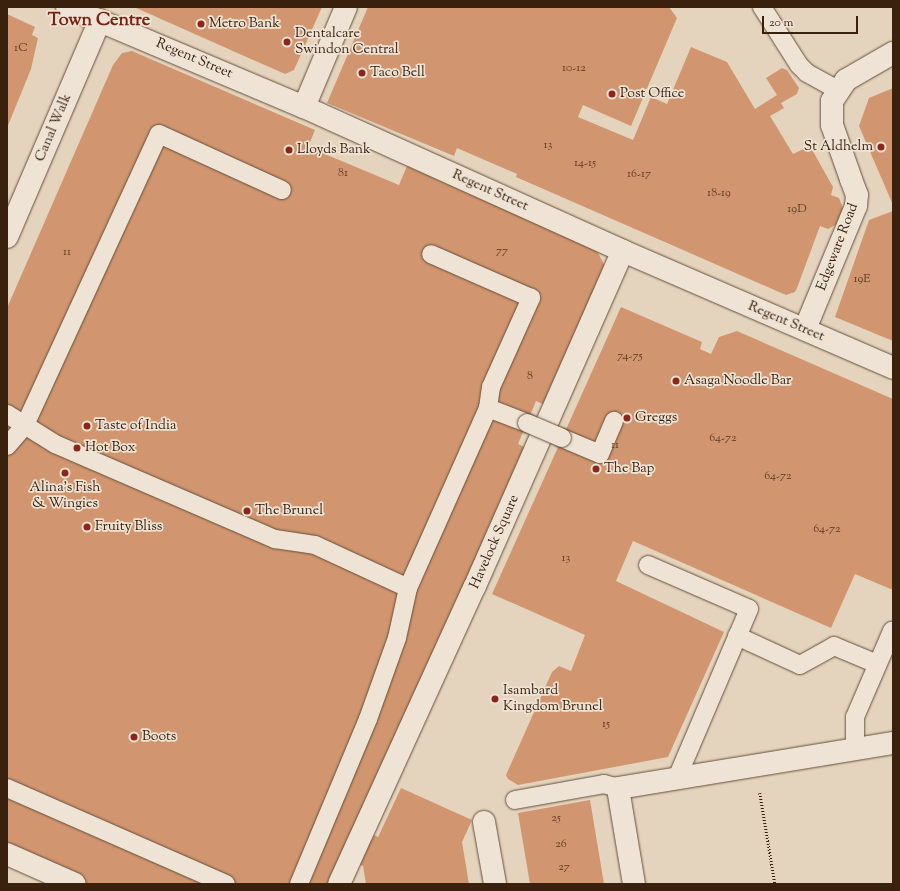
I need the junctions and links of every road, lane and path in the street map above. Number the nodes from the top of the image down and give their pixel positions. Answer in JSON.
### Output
{"nodes":[{"id":1,"x":346,"y":7,"type":"edge"},
{"id":2,"x":762,"y":7,"type":"edge"},
{"id":3,"x":86,"y":12,"type":"edge"},
{"id":4,"x":893,"y":53,"type":"edge"},
{"id":5,"x":838,"y":90,"type":"junction"},
{"id":6,"x":304,"y":107,"type":"junction"},
{"id":7,"x":282,"y":190,"type":"dead end"},
{"id":8,"x":7,"y":237,"type":"edge"},
{"id":9,"x":623,"y":252,"type":"junction"},
{"id":10,"x":431,"y":254,"type":"dead end"},
{"id":11,"x":805,"y":330,"type":"junction"},
{"id":12,"x":893,"y":368,"type":"edge"},
{"id":13,"x":488,"y":408,"type":"junction"},
{"id":14,"x":7,"y":414,"type":"edge"},
{"id":15,"x":614,"y":422,"type":"dead end"},
{"id":16,"x":25,"y":425,"type":"junction"},
{"id":17,"x":7,"y":446,"type":"edge"},
{"id":18,"x":648,"y":565,"type":"dead end"},
{"id":19,"x":408,"y":588,"type":"junction"},
{"id":20,"x":892,"y":631,"type":"dead end"},
{"id":21,"x":737,"y":636,"type":"junction"},
{"id":22,"x":877,"y":664,"type":"junction"},
{"id":23,"x":893,"y":743,"type":"edge"},
{"id":24,"x":855,"y":749,"type":"junction"},
{"id":25,"x":755,"y":765,"type":"junction"},
{"id":26,"x":676,"y":778,"type":"junction"},
{"id":27,"x":7,"y":788,"type":"edge"},
{"id":28,"x":618,"y":788,"type":"junction"},
{"id":29,"x":515,"y":800,"type":"dead end"},
{"id":30,"x":484,"y":822,"type":"dead end"},
{"id":31,"x":7,"y":854,"type":"edge"},
{"id":32,"x":344,"y":879,"type":"edge"},
{"id":33,"x":75,"y":884,"type":"edge"},
{"id":34,"x":226,"y":884,"type":"edge"},
{"id":35,"x":299,"y":884,"type":"edge"},
{"id":36,"x":495,"y":884,"type":"edge"},
{"id":37,"x":634,"y":884,"type":"edge"},
{"id":38,"x":775,"y":884,"type":"edge"}],
"edges":[{"from":1,"to":6,"type":"street"},
{"from":2,"to":5,"type":"lane"},
{"from":3,"to":6,"type":"street","name":"Regent Street"},
{"from":3,"to":8,"type":"street","name":"Canal Walk"},
{"from":4,"to":5,"type":"street","name":"Edgeware Road"},
{"from":5,"to":11,"type":"street","name":"Edgeware Road"},
{"from":6,"to":9,"type":"street","name":"Regent Street"},
{"from":7,"to":16,"type":"lane"},
{"from":9,"to":11,"type":"street","name":"Regent Street"},
{"from":9,"to":32,"type":"street","name":"Havelock Square"},
{"from":10,"to":13,"type":"lane"},
{"from":11,"to":12,"type":"street","name":"Regent Street"},
{"from":13,"to":15,"type":"lane","bridge":true},
{"from":13,"to":19,"type":"lane"},
{"from":14,"to":16,"type":"lane"},
{"from":16,"to":17,"type":"lane"},
{"from":16,"to":19,"type":"lane"},
{"from":18,"to":21,"type":"lane"},
{"from":19,"to":35,"type":"lane"},
{"from":20,"to":22,"type":"lane"},
{"from":21,"to":22,"type":"lane"},
{"from":21,"to":26,"type":"lane"},
{"from":22,"to":24,"type":"lane"},
{"from":23,"to":24,"type":"street"},
{"from":24,"to":25,"type":"street"},
{"from":25,"to":26,"type":"street"},
{"from":25,"to":38,"type":"path"},
{"from":26,"to":28,"type":"street"},
{"from":27,"to":34,"type":"lane"},
{"from":28,"to":29,"type":"lane"},
{"from":28,"to":37,"type":"street"},
{"from":30,"to":36,"type":"street"},
{"from":31,"to":33,"type":"street"}]}
